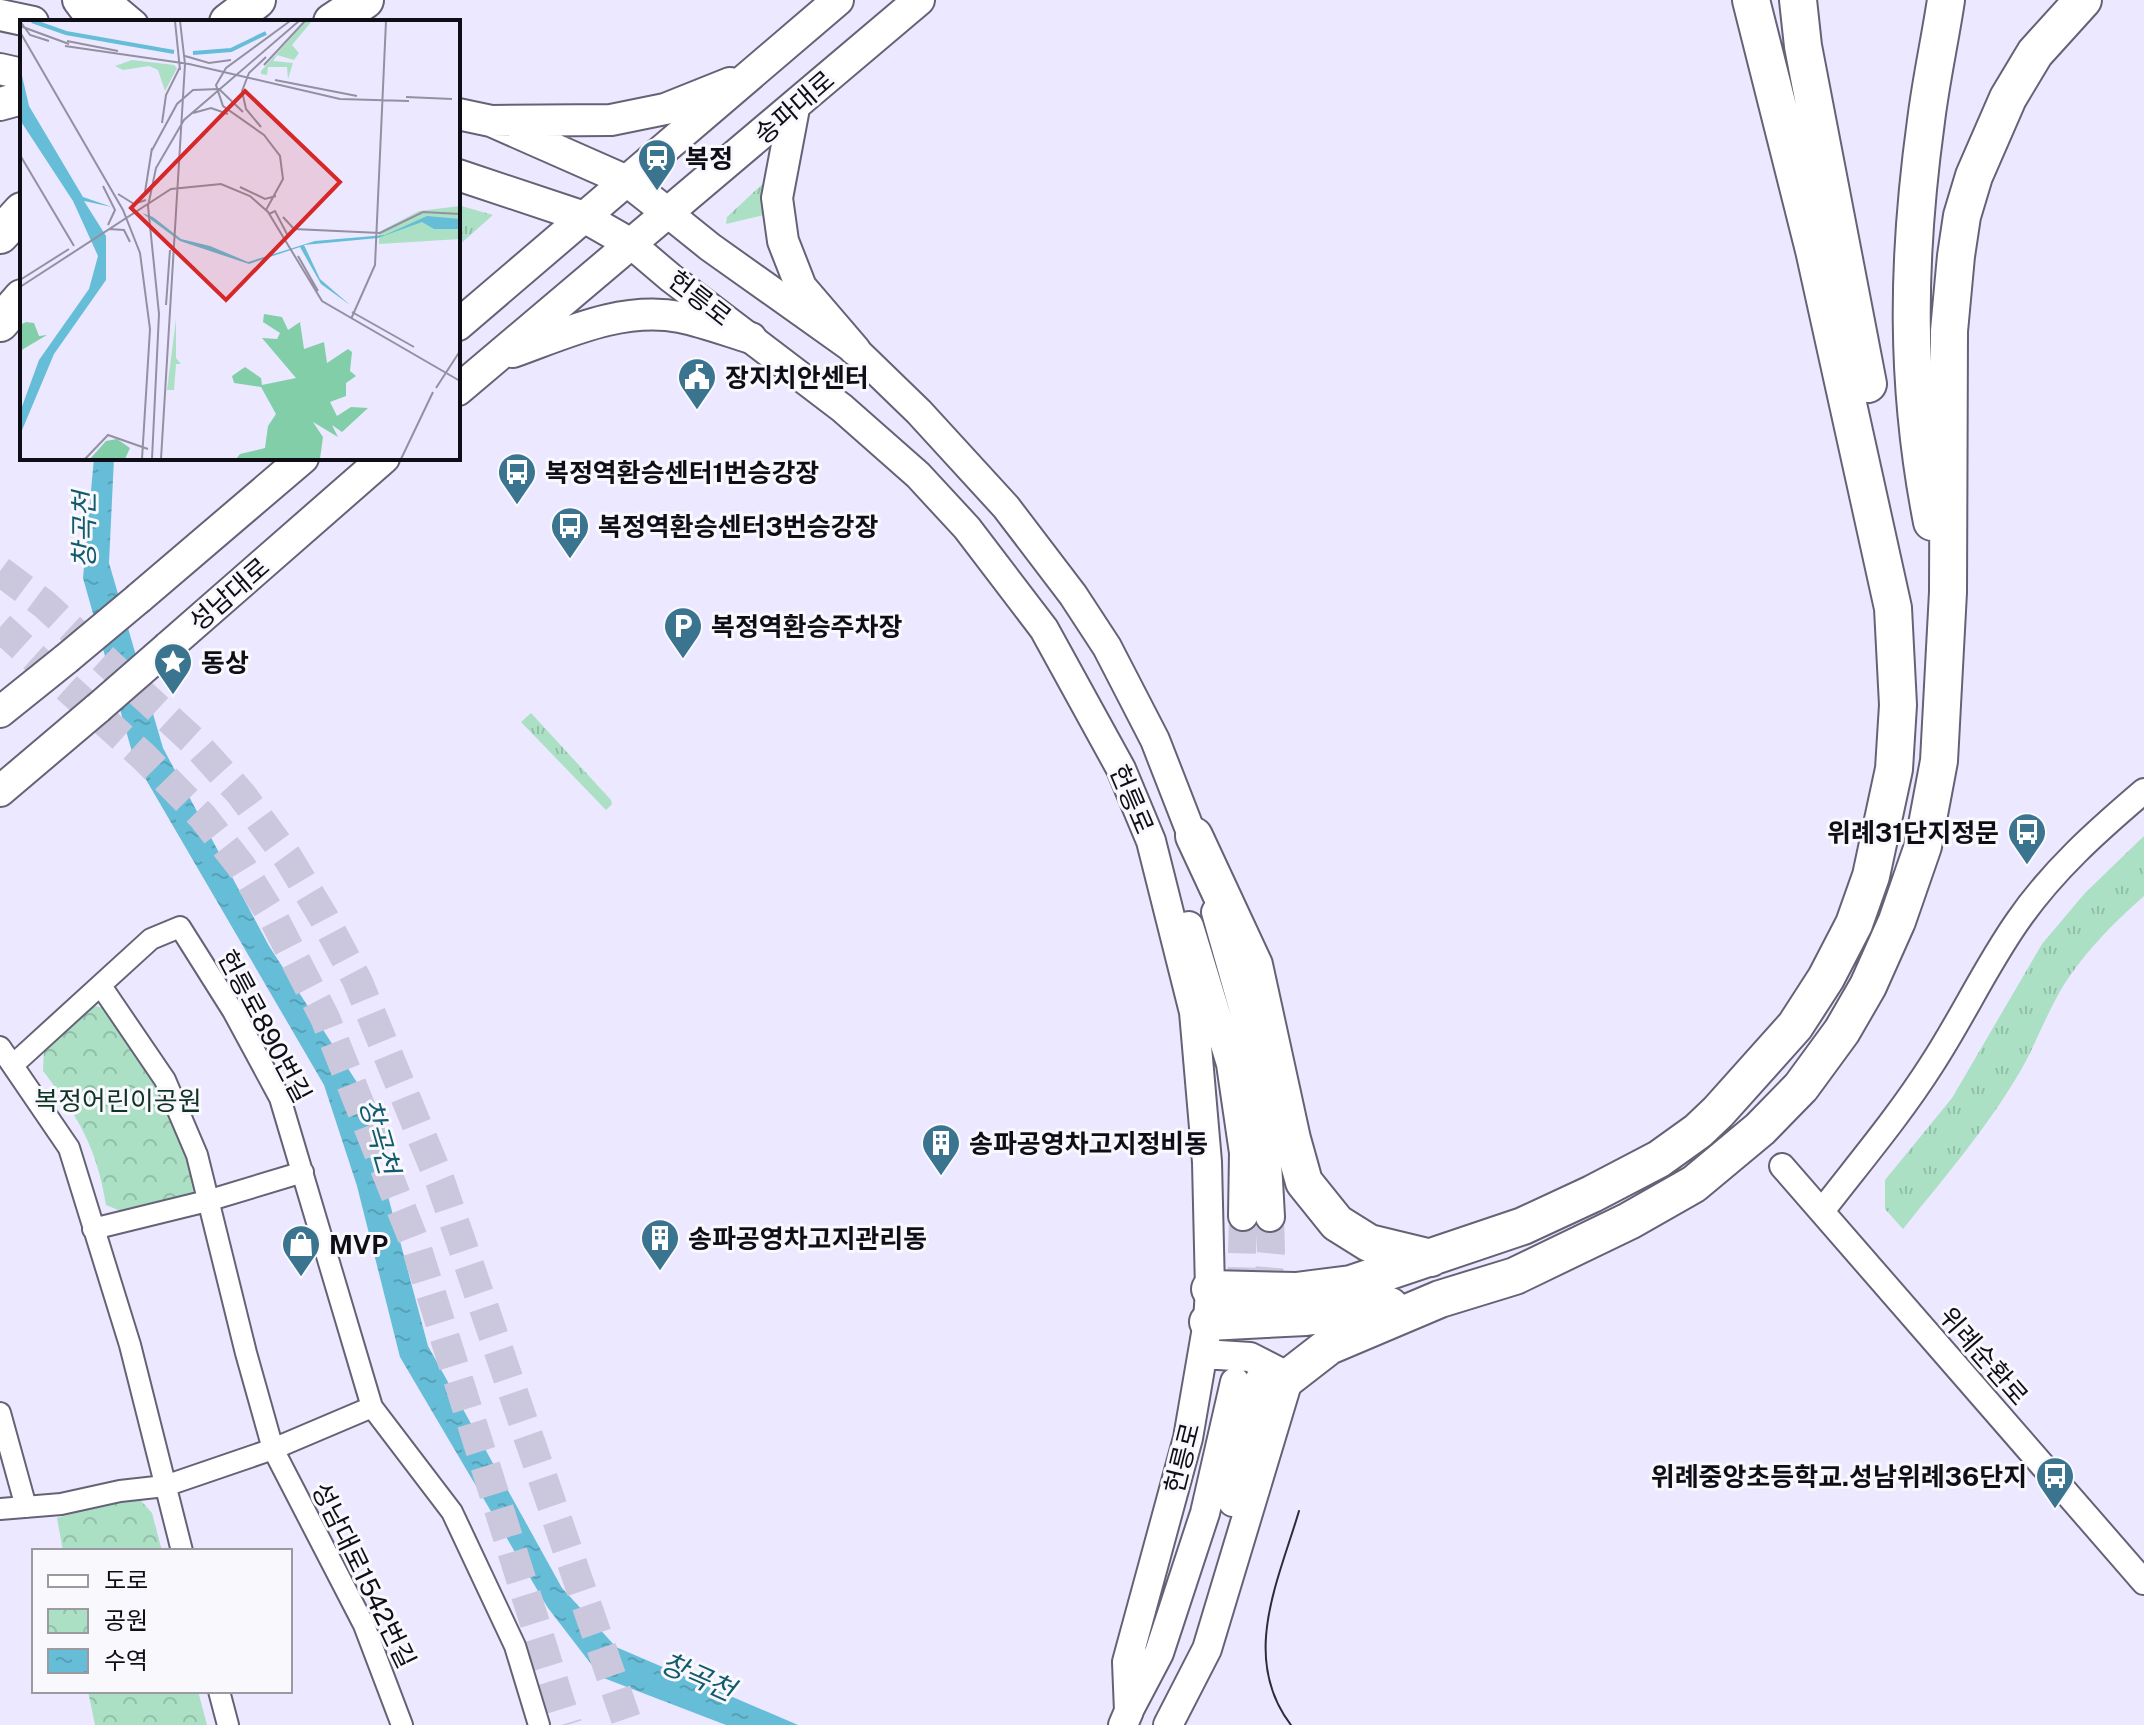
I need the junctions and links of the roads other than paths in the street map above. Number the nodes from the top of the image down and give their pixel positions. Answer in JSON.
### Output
{"nodes":[{"id":1,"x":79,"y":0,"type":"edge"},
{"id":2,"x":111,"y":0,"type":"edge"},
{"id":3,"x":365,"y":0,"type":"edge"},
{"id":4,"x":838,"y":0,"type":"edge"},
{"id":5,"x":919,"y":0,"type":"edge"},
{"id":6,"x":1751,"y":0,"type":"edge"},
{"id":7,"x":1798,"y":0,"type":"edge"},
{"id":8,"x":1946,"y":0,"type":"edge"},
{"id":9,"x":2083,"y":0,"type":"edge"},
{"id":10,"x":0,"y":15,"type":"edge"},
{"id":11,"x":24,"y":20,"type":"edge"},
{"id":12,"x":114,"y":20,"type":"edge"},
{"id":13,"x":135,"y":20,"type":"edge"},
{"id":14,"x":335,"y":20,"type":"edge"},
{"id":15,"x":0,"y":69,"type":"edge"},
{"id":16,"x":754,"y":73,"type":"junction"},
{"id":17,"x":20,"y":74,"type":"edge"},
{"id":18,"x":20,"y":99,"type":"edge"},
{"id":19,"x":0,"y":104,"type":"edge"},
{"id":20,"x":794,"y":108,"type":"junction"},
{"id":21,"x":460,"y":114,"type":"edge"},
{"id":22,"x":491,"y":121,"type":"junction"},
{"id":23,"x":460,"y":176,"type":"edge"},
{"id":24,"x":627,"y":181,"type":"junction"},
{"id":25,"x":20,"y":213,"type":"edge"},
{"id":26,"x":669,"y":214,"type":"junction"},
{"id":27,"x":584,"y":217,"type":"junction"},
{"id":28,"x":0,"y":235,"type":"edge"},
{"id":29,"x":631,"y":244,"type":"junction"},
{"id":30,"x":20,"y":300,"type":"edge"},
{"id":31,"x":0,"y":323,"type":"edge"},
{"id":32,"x":460,"y":323,"type":"edge"},
{"id":33,"x":751,"y":338,"type":"junction"},
{"id":34,"x":855,"y":350,"type":"junction"},
{"id":35,"x":496,"y":358,"type":"junction"},
{"id":36,"x":460,"y":388,"type":"edge"},
{"id":37,"x":301,"y":460,"type":"edge"},
{"id":38,"x":382,"y":460,"type":"edge"},
{"id":39,"x":1944,"y":630,"type":"junction"},
{"id":40,"x":1898,"y":666,"type":"junction"},
{"id":41,"x":0,"y":712,"type":"edge"},
{"id":42,"x":0,"y":791,"type":"edge"},
{"id":43,"x":2144,"y":791,"type":"edge"},
{"id":44,"x":1194,"y":836,"type":"junction"},
{"id":45,"x":1151,"y":841,"type":"junction"},
{"id":46,"x":101,"y":986,"type":"junction"},
{"id":47,"x":0,"y":1047,"type":"edge"},
{"id":48,"x":14,"y":1064,"type":"junction"},
{"id":49,"x":1782,"y":1166,"type":"dead end"},
{"id":50,"x":303,"y":1172,"type":"junction"},
{"id":51,"x":207,"y":1201,"type":"junction"},
{"id":52,"x":1822,"y":1211,"type":"junction"},
{"id":53,"x":93,"y":1229,"type":"junction"},
{"id":54,"x":1432,"y":1259,"type":"junction"},
{"id":55,"x":1440,"y":1299,"type":"junction"},
{"id":56,"x":1207,"y":1321,"type":"junction"},
{"id":57,"x":1261,"y":1379,"type":"junction"},
{"id":58,"x":372,"y":1407,"type":"junction"},
{"id":59,"x":0,"y":1413,"type":"edge"},
{"id":60,"x":273,"y":1449,"type":"junction"},
{"id":61,"x":165,"y":1486,"type":"junction"},
{"id":62,"x":26,"y":1507,"type":"junction"},
{"id":63,"x":0,"y":1509,"type":"edge"},
{"id":64,"x":181,"y":1549,"type":"edge"},
{"id":65,"x":2144,"y":1582,"type":"edge"},
{"id":66,"x":220,"y":1693,"type":"edge"},
{"id":67,"x":1126,"y":1718,"type":"edge"},
{"id":68,"x":228,"y":1725,"type":"edge"},
{"id":69,"x":402,"y":1725,"type":"edge"},
{"id":70,"x":539,"y":1725,"type":"edge"},
{"id":71,"x":1167,"y":1725,"type":"edge"}],
"edges":[{"from":1,"to":12,"type":"highway"},
{"from":2,"to":13,"type":"street"},
{"from":3,"to":14,"type":"highway"},
{"from":4,"to":16,"type":"main road","name":"송파대로"},
{"from":5,"to":20,"type":"main road","name":"송파대로"},
{"from":6,"to":40,"type":"highway"},
{"from":7,"to":40,"type":"highway"},
{"from":8,"to":39,"type":"highway"},
{"from":9,"to":39,"type":"highway"},
{"from":10,"to":11,"type":"main road"},
{"from":15,"to":17,"type":"main road"},
{"from":16,"to":22,"type":"main road"},
{"from":16,"to":24,"type":"main road","name":"송파대로"},
{"from":18,"to":19,"type":"highway"},
{"from":20,"to":26,"type":"main road","name":"송파대로"},
{"from":20,"to":34,"type":"main road"},
{"from":21,"to":22,"type":"main road","name":"헌릉로"},
{"from":22,"to":24,"type":"main road","name":"헌릉로"},
{"from":23,"to":27,"type":"main road","name":"헌릉로"},
{"from":24,"to":26,"type":"main road","name":"헌릉로"},
{"from":24,"to":27,"type":"main road"},
{"from":25,"to":28,"type":"highway"},
{"from":26,"to":29,"type":"main road"},
{"from":26,"to":34,"type":"main road","name":"헌릉로"},
{"from":27,"to":29,"type":"main road","name":"헌릉로"},
{"from":27,"to":32,"type":"main road"},
{"from":29,"to":33,"type":"main road","name":"헌릉로"},
{"from":29,"to":35,"type":"main road"},
{"from":30,"to":31,"type":"highway"},
{"from":33,"to":35,"type":"main road"},
{"from":33,"to":45,"type":"main road","name":"헌릉로"},
{"from":34,"to":44,"type":"main road","name":"헌릉로"},
{"from":35,"to":36,"type":"main road"},
{"from":37,"to":41,"type":"main road","bridge":true},
{"from":38,"to":42,"type":"main road","name":"성남대로","bridge":true},
{"from":39,"to":55,"type":"highway"},
{"from":40,"to":54,"type":"highway"},
{"from":43,"to":52,"type":"street"},
{"from":44,"to":45,"type":"main road","name":"헌릉로"},
{"from":44,"to":54,"type":"highway"},
{"from":45,"to":56,"type":"main road","name":"헌릉로"},
{"from":46,"to":48,"type":"street","name":"헌릉로890번길"},
{"from":46,"to":50,"type":"street","name":"헌릉로890번길"},
{"from":46,"to":51,"type":"street"},
{"from":47,"to":48,"type":"street"},
{"from":48,"to":53,"type":"street"},
{"from":49,"to":52,"type":"street","name":"위례순환로"},
{"from":50,"to":51,"type":"street"},
{"from":50,"to":58,"type":"street","name":"헌릉로890번길"},
{"from":51,"to":53,"type":"street"},
{"from":51,"to":60,"type":"street"},
{"from":52,"to":65,"type":"street","name":"위례순환로"},
{"from":53,"to":61,"type":"street"},
{"from":54,"to":56,"type":"highway"},
{"from":55,"to":56,"type":"highway"},
{"from":55,"to":57,"type":"highway"},
{"from":56,"to":57,"type":"main road"},
{"from":56,"to":67,"type":"main road","name":"헌릉로"},
{"from":57,"to":67,"type":"main road"},
{"from":57,"to":71,"type":"main road"},
{"from":58,"to":60,"type":"street"},
{"from":58,"to":70,"type":"street","name":"헌릉로890번길"},
{"from":59,"to":62,"type":"street"},
{"from":60,"to":61,"type":"street"},
{"from":60,"to":69,"type":"street","name":"성남대로1542번길"},
{"from":61,"to":62,"type":"street"},
{"from":61,"to":64,"type":"street"},
{"from":62,"to":63,"type":"street"},
{"from":66,"to":68,"type":"street"}]}
